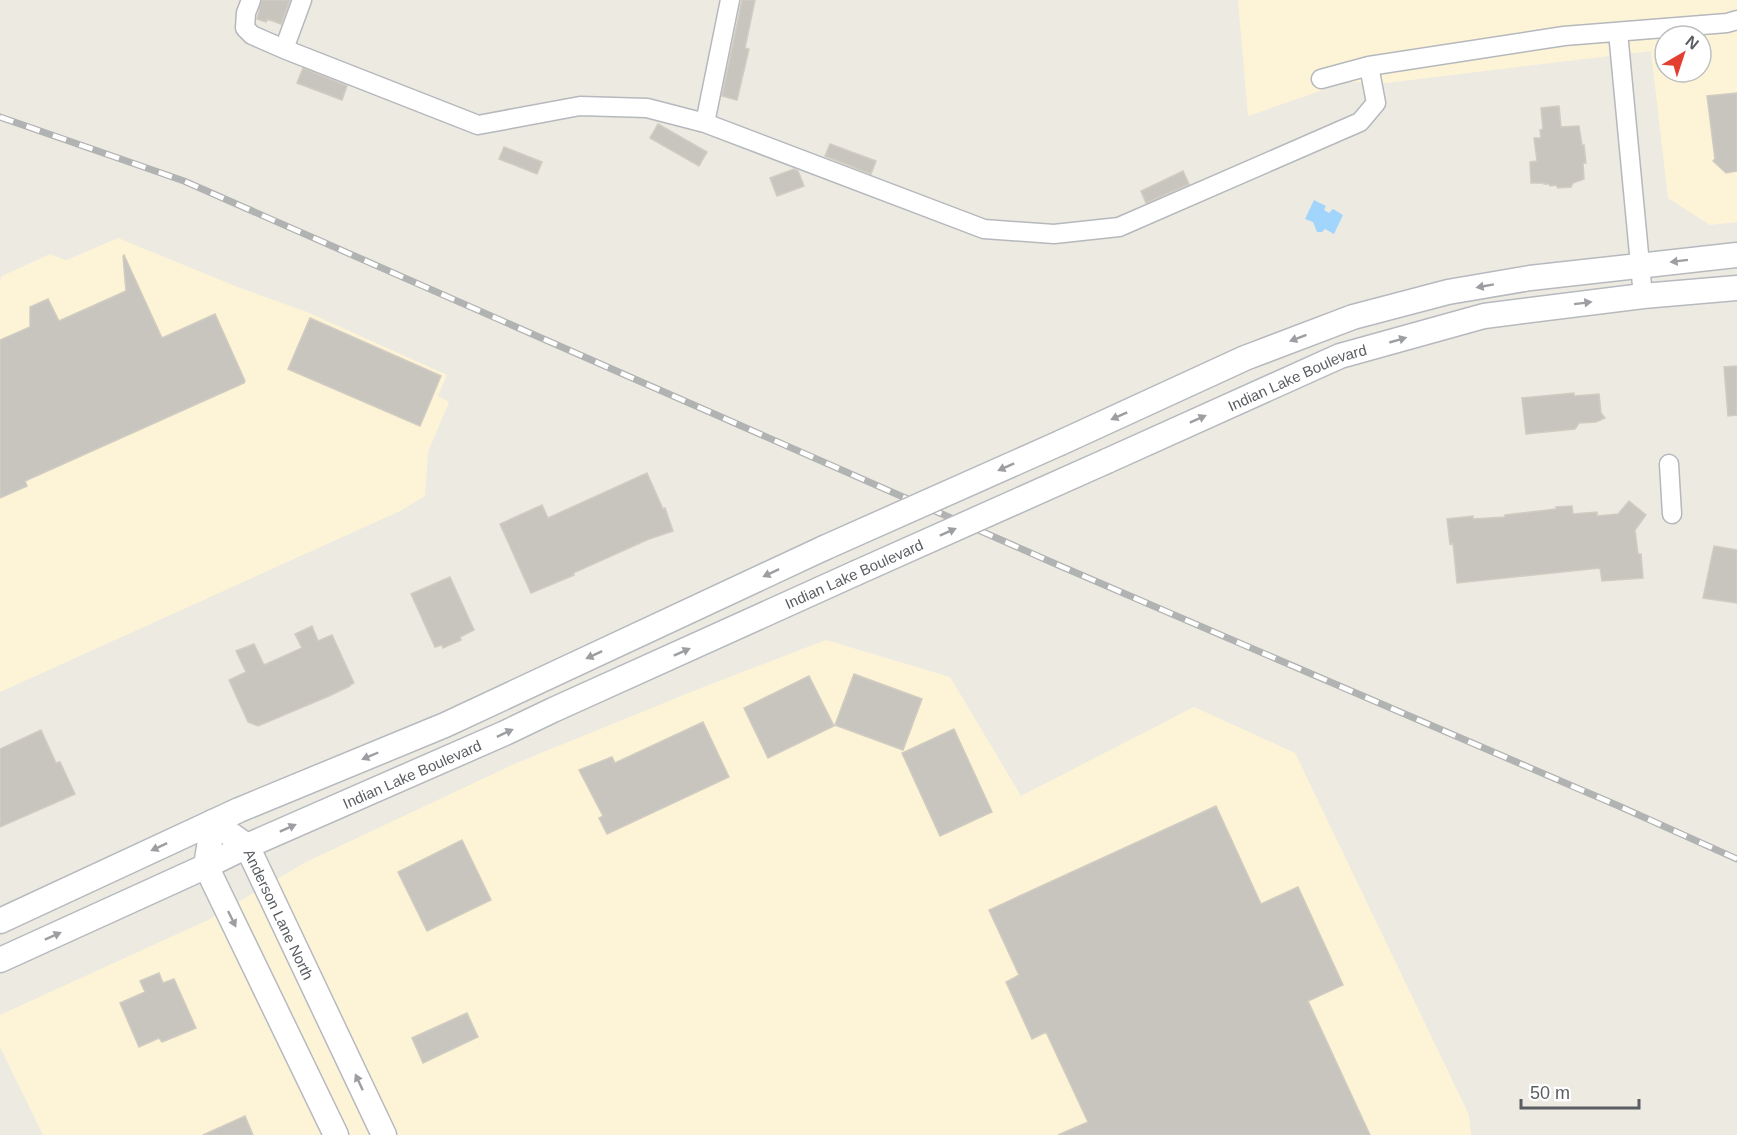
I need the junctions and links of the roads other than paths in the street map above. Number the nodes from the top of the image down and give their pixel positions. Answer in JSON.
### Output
{"nodes":[{"id":1,"x":251,"y":0,"type":"edge"},
{"id":2,"x":302,"y":0,"type":"edge"},
{"id":3,"x":730,"y":0,"type":"edge"},
{"id":4,"x":1737,"y":20,"type":"edge"},
{"id":5,"x":1617,"y":32,"type":"junction"},
{"id":6,"x":284,"y":49,"type":"junction"},
{"id":7,"x":1369,"y":66,"type":"junction"},
{"id":8,"x":1321,"y":79,"type":"dead end"},
{"id":9,"x":705,"y":123,"type":"junction"},
{"id":10,"x":1737,"y":255,"type":"edge"},
{"id":11,"x":1640,"y":266,"type":"junction"},
{"id":12,"x":1737,"y":288,"type":"edge"},
{"id":13,"x":1643,"y":296,"type":"junction"},
{"id":14,"x":1669,"y":464,"type":"dead end"},
{"id":15,"x":1672,"y":514,"type":"dead end"},
{"id":16,"x":213,"y":822,"type":"junction"},
{"id":17,"x":247,"y":846,"type":"junction"},
{"id":18,"x":206,"y":866,"type":"junction"},
{"id":19,"x":0,"y":921,"type":"edge"},
{"id":20,"x":0,"y":960,"type":"edge"},
{"id":21,"x":336,"y":1135,"type":"edge"},
{"id":22,"x":384,"y":1135,"type":"edge"}],
"edges":[{"from":1,"to":6,"type":"street"},
{"from":2,"to":6,"type":"street"},
{"from":3,"to":9,"type":"street"},
{"from":4,"to":5,"type":"street"},
{"from":5,"to":7,"type":"street"},
{"from":5,"to":11,"type":"street"},
{"from":6,"to":9,"type":"street"},
{"from":7,"to":8,"type":"street"},
{"from":7,"to":9,"type":"street"},
{"from":10,"to":11,"type":"main road","name":"Indian Lake Boulevard","one_way":true},
{"from":11,"to":13,"type":"street"},
{"from":11,"to":16,"type":"main road","name":"Indian Lake Boulevard","one_way":true,"bridge":true},
{"from":12,"to":13,"type":"main road","name":"Indian Lake Boulevard"},
{"from":17,"to":13,"type":"main road","name":"Indian Lake Boulevard","one_way":true,"bridge":true},
{"from":14,"to":15,"type":"street"},
{"from":16,"to":17,"type":"main road","name":"Anderson Lane North"},
{"from":16,"to":18,"type":"main road"},
{"from":16,"to":19,"type":"main road","name":"Indian Lake Boulevard","one_way":true},
{"from":17,"to":18,"type":"main road","name":"Indian Lake Boulevard"},
{"from":22,"to":17,"type":"main road","name":"Anderson Lane North","one_way":true},
{"from":20,"to":18,"type":"main road","name":"Indian Lake Boulevard","one_way":true},
{"from":18,"to":21,"type":"main road","one_way":true}]}
